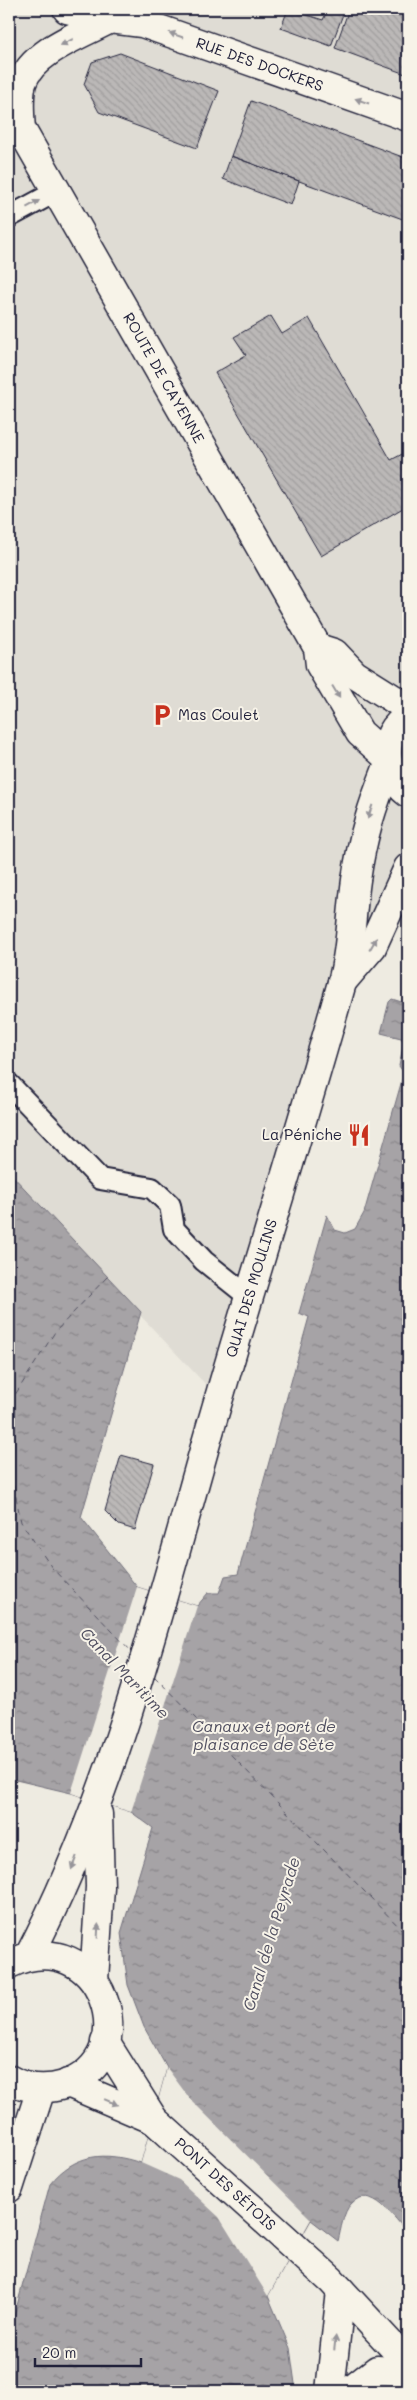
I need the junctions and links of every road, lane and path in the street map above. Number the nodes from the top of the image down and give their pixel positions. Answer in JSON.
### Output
{"nodes":[{"id":1,"x":67,"y":9,"type":"edge"},
{"id":2,"x":110,"y":19,"type":"junction"},
{"id":3,"x":408,"y":117,"type":"edge"},
{"id":4,"x":15,"y":120,"type":"edge"},
{"id":5,"x":57,"y":191,"type":"junction"},
{"id":6,"x":9,"y":217,"type":"edge"},
{"id":7,"x":318,"y":648,"type":"junction"},
{"id":8,"x":408,"y":708,"type":"edge"},
{"id":9,"x":408,"y":716,"type":"edge"},
{"id":10,"x":387,"y":762,"type":"junction"},
{"id":11,"x":408,"y":793,"type":"edge"},
{"id":12,"x":408,"y":868,"type":"edge"},
{"id":13,"x":342,"y":982,"type":"junction"},
{"id":14,"x":9,"y":1084,"type":"edge"},
{"id":15,"x":249,"y":1298,"type":"junction"},
{"id":16,"x":98,"y":1802,"type":"junction"},
{"id":17,"x":19,"y":1960,"type":"edge"},
{"id":18,"x":94,"y":1980,"type":"junction"},
{"id":19,"x":105,"y":2042,"type":"junction"},
{"id":20,"x":9,"y":2079,"type":"edge"},
{"id":21,"x":68,"y":2083,"type":"junction"},
{"id":22,"x":40,"y":2089,"type":"junction"},
{"id":23,"x":154,"y":2120,"type":"junction"},
{"id":24,"x":9,"y":2188,"type":"edge"},
{"id":25,"x":341,"y":2291,"type":"junction"},
{"id":26,"x":408,"y":2364,"type":"edge"},
{"id":27,"x":408,"y":2372,"type":"edge"},
{"id":28,"x":330,"y":2391,"type":"edge"},
{"id":29,"x":350,"y":2391,"type":"edge"}],
"edges":[{"from":1,"to":2,"type":"main road","name":"RUE DES DOCKERS"},
{"from":3,"to":2,"type":"main road","name":"RUE DES DOCKERS","one_way":true},
{"from":2,"to":4,"type":"main road","one_way":true},
{"from":4,"to":5,"type":"main road","name":"ROUTE DE CAYENNE"},
{"from":6,"to":5,"type":"lane","one_way":true},
{"from":5,"to":7,"type":"main road","name":"ROUTE DE CAYENNE"},
{"from":7,"to":8,"type":"main road"},
{"from":7,"to":10,"type":"main road","name":"ROUTE DE CAYENNE","one_way":true},
{"from":9,"to":10,"type":"main road","name":"QUAI DES MOULINS"},
{"from":10,"to":11,"type":"main road","name":"ROUTE DE CAYENNE"},
{"from":10,"to":13,"type":"main road","name":"QUAI DES MOULINS","one_way":true},
{"from":13,"to":12,"type":"main road","one_way":true},
{"from":13,"to":15,"type":"main road","name":"QUAI DES MOULINS"},
{"from":14,"to":15,"type":"lane"},
{"from":15,"to":16,"type":"main road","name":"QUAI DES MOULINS"},
{"from":16,"to":17,"type":"main road","name":"QUAI DES MOULINS","one_way":true},
{"from":18,"to":16,"type":"main road","one_way":true},
{"from":17,"to":18,"type":"main road"},
{"from":18,"to":19,"type":"main road"},
{"from":19,"to":21,"type":"main road"},
{"from":19,"to":23,"type":"main road","name":"PONT DES SÉTOIS"},
{"from":20,"to":22,"type":"main road"},
{"from":21,"to":22,"type":"main road"},
{"from":21,"to":23,"type":"main road","name":"PONT DES SÉTOIS","one_way":true},
{"from":22,"to":24,"type":"main road"},
{"from":23,"to":25,"type":"main road","name":"PONT DES SÉTOIS"},
{"from":25,"to":26,"type":"main road","name":"PONT DES SÉTOIS"},
{"from":28,"to":25,"type":"main road","one_way":true},
{"from":27,"to":29,"type":"main road"}]}
